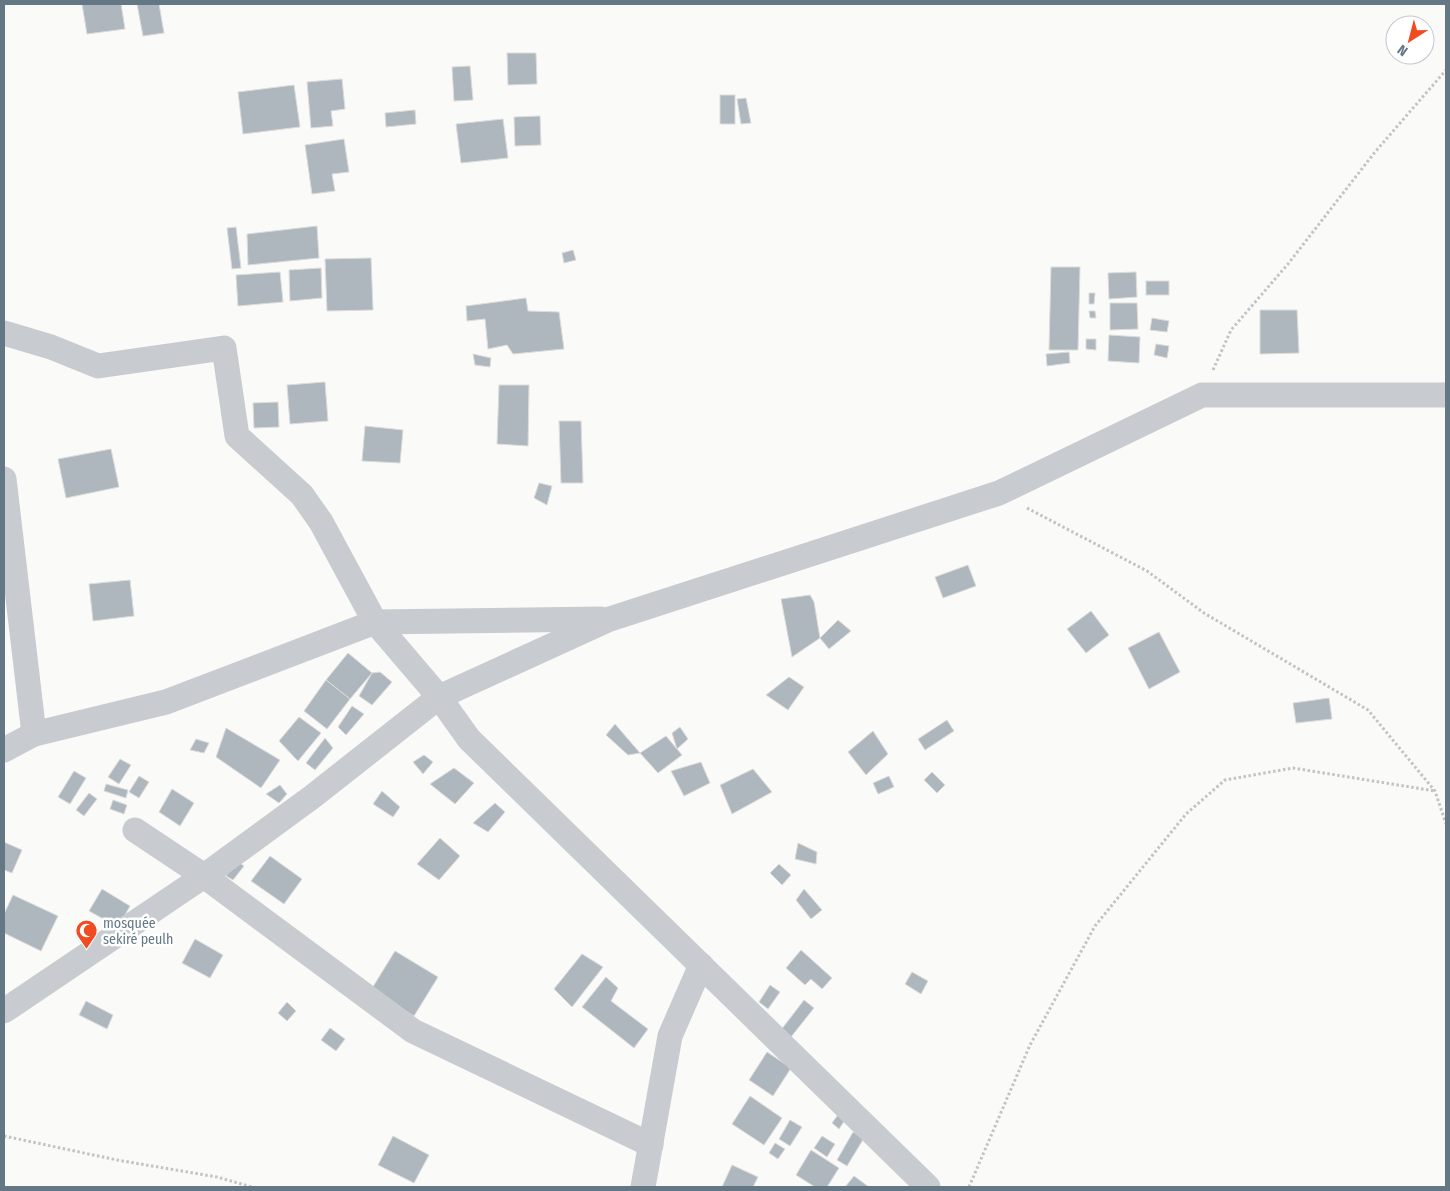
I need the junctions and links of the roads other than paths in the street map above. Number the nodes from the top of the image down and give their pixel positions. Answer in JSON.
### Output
{"nodes":[{"id":1,"x":4,"y":333,"type":"edge"},
{"id":2,"x":1446,"y":395,"type":"edge"},
{"id":3,"x":4,"y":480,"type":"edge"},
{"id":4,"x":11,"y":610,"type":"edge"},
{"id":5,"x":610,"y":619,"type":"junction"},
{"id":6,"x":375,"y":622,"type":"junction"},
{"id":7,"x":439,"y":697,"type":"junction"},
{"id":8,"x":34,"y":734,"type":"junction"},
{"id":9,"x":4,"y":750,"type":"edge"},
{"id":10,"x":135,"y":830,"type":"dead end"},
{"id":11,"x":204,"y":876,"type":"junction"},
{"id":12,"x":701,"y":965,"type":"junction"},
{"id":13,"x":4,"y":1011,"type":"edge"},
{"id":14,"x":651,"y":1145,"type":"junction"},
{"id":15,"x":643,"y":1187,"type":"edge"},
{"id":16,"x":928,"y":1187,"type":"edge"}],
"edges":[{"from":1,"to":6,"type":"street"},
{"from":2,"to":5,"type":"street"},
{"from":3,"to":4,"type":"street"},
{"from":4,"to":8,"type":"street"},
{"from":5,"to":6,"type":"street"},
{"from":5,"to":7,"type":"street"},
{"from":6,"to":7,"type":"street"},
{"from":6,"to":8,"type":"street"},
{"from":7,"to":11,"type":"street"},
{"from":7,"to":12,"type":"street"},
{"from":8,"to":9,"type":"street"},
{"from":10,"to":11,"type":"street"},
{"from":11,"to":13,"type":"street"},
{"from":11,"to":14,"type":"street"},
{"from":12,"to":14,"type":"street"},
{"from":12,"to":16,"type":"street"},
{"from":14,"to":15,"type":"street"}]}
